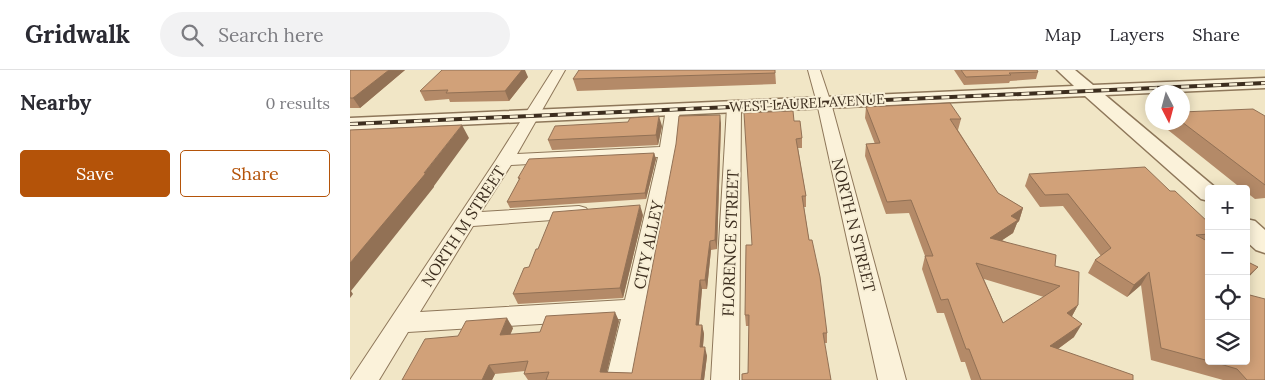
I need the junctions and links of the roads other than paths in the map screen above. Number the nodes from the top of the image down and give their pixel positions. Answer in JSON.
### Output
{"nodes":[{"id":1,"x":559,"y":70,"type":"edge"},
{"id":2,"x":814,"y":70,"type":"edge"},
{"id":3,"x":1065,"y":70,"type":"edge"},
{"id":4,"x":1265,"y":83,"type":"edge"},
{"id":5,"x":1089,"y":91,"type":"junction"},
{"id":6,"x":824,"y":103,"type":"junction"},
{"id":7,"x":734,"y":107,"type":"junction"},
{"id":8,"x":673,"y":109,"type":"junction"},
{"id":9,"x":531,"y":117,"type":"junction"},
{"id":10,"x":350,"y":124,"type":"edge"},
{"id":11,"x":668,"y":152,"type":"junction"},
{"id":12,"x":505,"y":160,"type":"junction"},
{"id":13,"x":1205,"y":191,"type":"edge"},
{"id":14,"x":599,"y":210,"type":"edge"},
{"id":15,"x":466,"y":220,"type":"junction"},
{"id":16,"x":1265,"y":225,"type":"edge"},
{"id":17,"x":1250,"y":227,"type":"edge"},
{"id":18,"x":1249,"y":230,"type":"edge"},
{"id":19,"x":1265,"y":244,"type":"edge"},
{"id":20,"x":634,"y":309,"type":"junction"},
{"id":21,"x":401,"y":323,"type":"junction"},
{"id":22,"x":364,"y":380,"type":"edge"},
{"id":23,"x":620,"y":380,"type":"edge"},
{"id":24,"x":725,"y":380,"type":"edge"},
{"id":25,"x":892,"y":380,"type":"edge"}],
"edges":[{"from":1,"to":9,"type":"street","name":"NORTH M STREET"},
{"from":2,"to":6,"type":"street","name":"NORTH N STREET"},
{"from":3,"to":5,"type":"street"},
{"from":4,"to":5,"type":"street","name":"WEST LAUREL AVENUE"},
{"from":5,"to":6,"type":"street","name":"WEST LAUREL AVENUE"},
{"from":5,"to":13,"type":"street"},
{"from":6,"to":7,"type":"street","name":"WEST LAUREL AVENUE"},
{"from":6,"to":25,"type":"street","name":"NORTH N STREET"},
{"from":7,"to":8,"type":"street","name":"WEST LAUREL AVENUE"},
{"from":7,"to":24,"type":"street","name":"FLORENCE STREET"},
{"from":8,"to":9,"type":"street","name":"WEST LAUREL AVENUE"},
{"from":8,"to":11,"type":"street","name":"CITY ALLEY"},
{"from":9,"to":10,"type":"street","name":"WEST LAUREL AVENUE"},
{"from":9,"to":12,"type":"street","name":"NORTH M STREET"},
{"from":11,"to":12,"type":"street"},
{"from":11,"to":20,"type":"street","name":"CITY ALLEY"},
{"from":12,"to":15,"type":"street","name":"NORTH M STREET"},
{"from":14,"to":15,"type":"street"},
{"from":15,"to":21,"type":"street","name":"NORTH M STREET"},
{"from":16,"to":17,"type":"street"},
{"from":18,"to":19,"type":"street"},
{"from":20,"to":21,"type":"street"},
{"from":20,"to":23,"type":"street","name":"CITY ALLEY"},
{"from":21,"to":22,"type":"street","name":"NORTH M STREET"}]}
